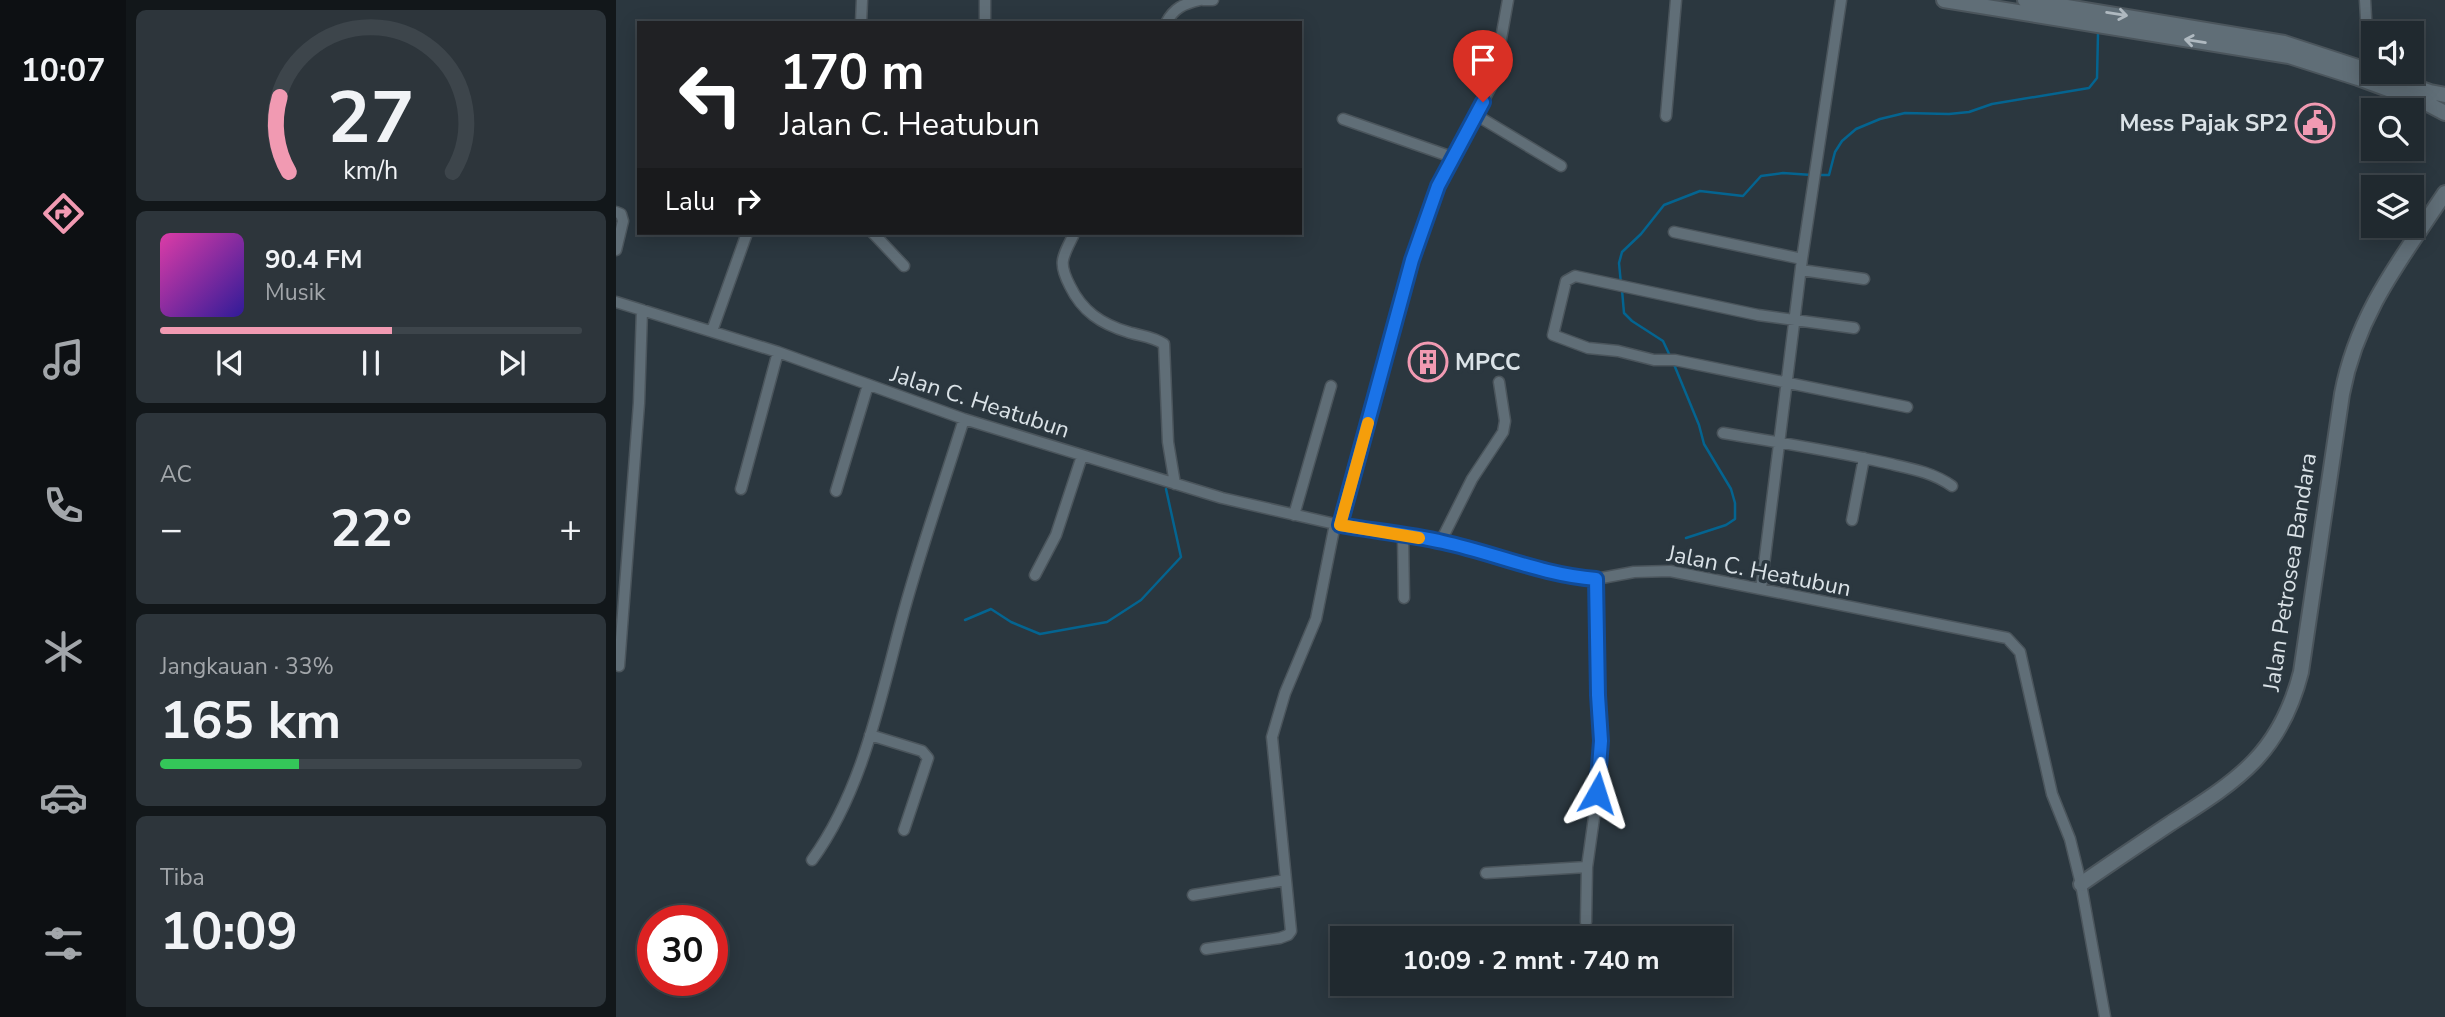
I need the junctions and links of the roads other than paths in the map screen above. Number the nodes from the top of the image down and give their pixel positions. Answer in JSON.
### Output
{"nodes":[{"id":1,"x":862,"y":0,"type":"edge"},
{"id":2,"x":985,"y":0,"type":"edge"},
{"id":3,"x":1201,"y":0,"type":"edge"},
{"id":4,"x":1213,"y":0,"type":"edge"},
{"id":5,"x":1508,"y":0,"type":"edge"},
{"id":6,"x":1676,"y":0,"type":"edge"},
{"id":7,"x":1841,"y":0,"type":"edge"},
{"id":8,"x":1944,"y":0,"type":"edge"},
{"id":9,"x":2025,"y":0,"type":"edge"},
{"id":10,"x":2365,"y":0,"type":"edge"},
{"id":11,"x":2052,"y":2,"type":"edge"},
{"id":12,"x":861,"y":21,"type":"edge"},
{"id":13,"x":985,"y":21,"type":"edge"},
{"id":14,"x":1167,"y":21,"type":"edge"},
{"id":15,"x":2367,"y":21,"type":"edge"},
{"id":16,"x":2361,"y":68,"type":"edge"},
{"id":17,"x":2408,"y":84,"type":"edge"},
{"id":18,"x":2445,"y":96,"type":"edge"},
{"id":19,"x":2445,"y":113,"type":"edge"},
{"id":20,"x":1475,"y":115,"type":"junction"},
{"id":21,"x":1666,"y":116,"type":"dead end"},
{"id":22,"x":1343,"y":119,"type":"dead end"},
{"id":23,"x":1452,"y":157,"type":"junction"},
{"id":24,"x":1560,"y":166,"type":"dead end"},
{"id":25,"x":2445,"y":193,"type":"edge"},
{"id":26,"x":616,"y":212,"type":"edge"},
{"id":27,"x":1675,"y":232,"type":"dead end"},
{"id":28,"x":746,"y":235,"type":"edge"},
{"id":29,"x":875,"y":235,"type":"edge"},
{"id":30,"x":1073,"y":236,"type":"dead end"},
{"id":31,"x":616,"y":250,"type":"edge"},
{"id":32,"x":1801,"y":265,"type":"junction"},
{"id":33,"x":904,"y":266,"type":"dead end"},
{"id":34,"x":1864,"y":279,"type":"dead end"},
{"id":35,"x":616,"y":302,"type":"edge"},
{"id":36,"x":642,"y":310,"type":"junction"},
{"id":37,"x":1794,"y":321,"type":"junction"},
{"id":38,"x":1854,"y":328,"type":"dead end"},
{"id":39,"x":712,"y":331,"type":"junction"},
{"id":40,"x":778,"y":352,"type":"junction"},
{"id":41,"x":1499,"y":382,"type":"dead end"},
{"id":42,"x":1787,"y":383,"type":"junction"},
{"id":43,"x":868,"y":385,"type":"junction"},
{"id":44,"x":1331,"y":386,"type":"dead end"},
{"id":45,"x":1908,"y":407,"type":"dead end"},
{"id":46,"x":964,"y":419,"type":"junction"},
{"id":47,"x":1723,"y":433,"type":"dead end"},
{"id":48,"x":1778,"y":442,"type":"junction"},
{"id":49,"x":1082,"y":457,"type":"junction"},
{"id":50,"x":1864,"y":458,"type":"junction"},
{"id":51,"x":1175,"y":484,"type":"junction"},
{"id":52,"x":1952,"y":486,"type":"dead end"},
{"id":53,"x":741,"y":489,"type":"dead end"},
{"id":54,"x":836,"y":491,"type":"dead end"},
{"id":55,"x":1294,"y":515,"type":"junction"},
{"id":56,"x":1852,"y":520,"type":"dead end"},
{"id":57,"x":1338,"y":525,"type":"junction"},
{"id":58,"x":1403,"y":536,"type":"junction"},
{"id":59,"x":1441,"y":541,"type":"junction"},
{"id":60,"x":1035,"y":575,"type":"dead end"},
{"id":61,"x":1596,"y":579,"type":"junction"},
{"id":62,"x":1761,"y":589,"type":"junction"},
{"id":63,"x":1404,"y":598,"type":"dead end"},
{"id":64,"x":619,"y":666,"type":"dead end"},
{"id":65,"x":870,"y":736,"type":"junction"},
{"id":66,"x":904,"y":830,"type":"dead end"},
{"id":67,"x":812,"y":860,"type":"dead end"},
{"id":68,"x":1587,"y":867,"type":"junction"},
{"id":69,"x":1486,"y":873,"type":"dead end"},
{"id":70,"x":1286,"y":880,"type":"junction"},
{"id":71,"x":2081,"y":884,"type":"junction"},
{"id":72,"x":1193,"y":895,"type":"dead end"},
{"id":73,"x":1587,"y":922,"type":"dead end"},
{"id":74,"x":1206,"y":949,"type":"dead end"},
{"id":75,"x":2105,"y":1017,"type":"edge"}],
"edges":[{"from":1,"to":12,"type":"street"},
{"from":2,"to":13,"type":"street"},
{"from":3,"to":4,"type":"street"},
{"from":3,"to":14,"type":"street"},
{"from":5,"to":20,"type":"street"},
{"from":6,"to":21,"type":"street"},
{"from":7,"to":32,"type":"street"},
{"from":19,"to":8,"type":"main road","one_way":true},
{"from":9,"to":11,"type":"main road"},
{"from":10,"to":15,"type":"street"},
{"from":11,"to":16,"type":"main road","one_way":true},
{"from":17,"to":18,"type":"main road"},
{"from":20,"to":23,"type":"street"},
{"from":20,"to":24,"type":"street"},
{"from":22,"to":23,"type":"street"},
{"from":23,"to":57,"type":"street"},
{"from":25,"to":71,"type":"main road","name":"Jalan Petrosea Bandara"},
{"from":26,"to":31,"type":"street"},
{"from":27,"to":32,"type":"street"},
{"from":28,"to":39,"type":"street"},
{"from":29,"to":33,"type":"street"},
{"from":30,"to":51,"type":"street"},
{"from":32,"to":34,"type":"street"},
{"from":32,"to":37,"type":"street"},
{"from":35,"to":36,"type":"street","name":"Jalan C. Heatubun"},
{"from":36,"to":39,"type":"street","name":"Jalan C. Heatubun"},
{"from":36,"to":64,"type":"street"},
{"from":37,"to":38,"type":"street"},
{"from":37,"to":42,"type":"street"},
{"from":37,"to":42,"type":"street"},
{"from":39,"to":40,"type":"street","name":"Jalan C. Heatubun"},
{"from":40,"to":43,"type":"street","name":"Jalan C. Heatubun"},
{"from":40,"to":53,"type":"street"},
{"from":41,"to":59,"type":"street"},
{"from":42,"to":45,"type":"street"},
{"from":42,"to":48,"type":"street"},
{"from":43,"to":46,"type":"street","name":"Jalan C. Heatubun"},
{"from":43,"to":54,"type":"street"},
{"from":44,"to":55,"type":"street"},
{"from":46,"to":49,"type":"street","name":"Jalan C. Heatubun"},
{"from":46,"to":65,"type":"street"},
{"from":47,"to":48,"type":"street"},
{"from":48,"to":50,"type":"street"},
{"from":48,"to":62,"type":"street"},
{"from":49,"to":51,"type":"street","name":"Jalan C. Heatubun"},
{"from":49,"to":60,"type":"street"},
{"from":50,"to":52,"type":"street"},
{"from":50,"to":56,"type":"street"},
{"from":51,"to":55,"type":"street","name":"Jalan C. Heatubun"},
{"from":55,"to":57,"type":"street","name":"Jalan C. Heatubun"},
{"from":57,"to":58,"type":"street","name":"Jalan C. Heatubun"},
{"from":57,"to":70,"type":"street"},
{"from":58,"to":59,"type":"street","name":"Jalan C. Heatubun"},
{"from":58,"to":63,"type":"street"},
{"from":59,"to":61,"type":"street","name":"Jalan C. Heatubun"},
{"from":61,"to":62,"type":"street","name":"Jalan C. Heatubun"},
{"from":61,"to":68,"type":"street"},
{"from":62,"to":71,"type":"street","name":"Jalan C. Heatubun"},
{"from":65,"to":66,"type":"street"},
{"from":65,"to":67,"type":"street"},
{"from":68,"to":69,"type":"street"},
{"from":68,"to":73,"type":"street"},
{"from":70,"to":72,"type":"street"},
{"from":70,"to":74,"type":"street"},
{"from":71,"to":75,"type":"street","name":"Jalan C. Heatubun"}]}
